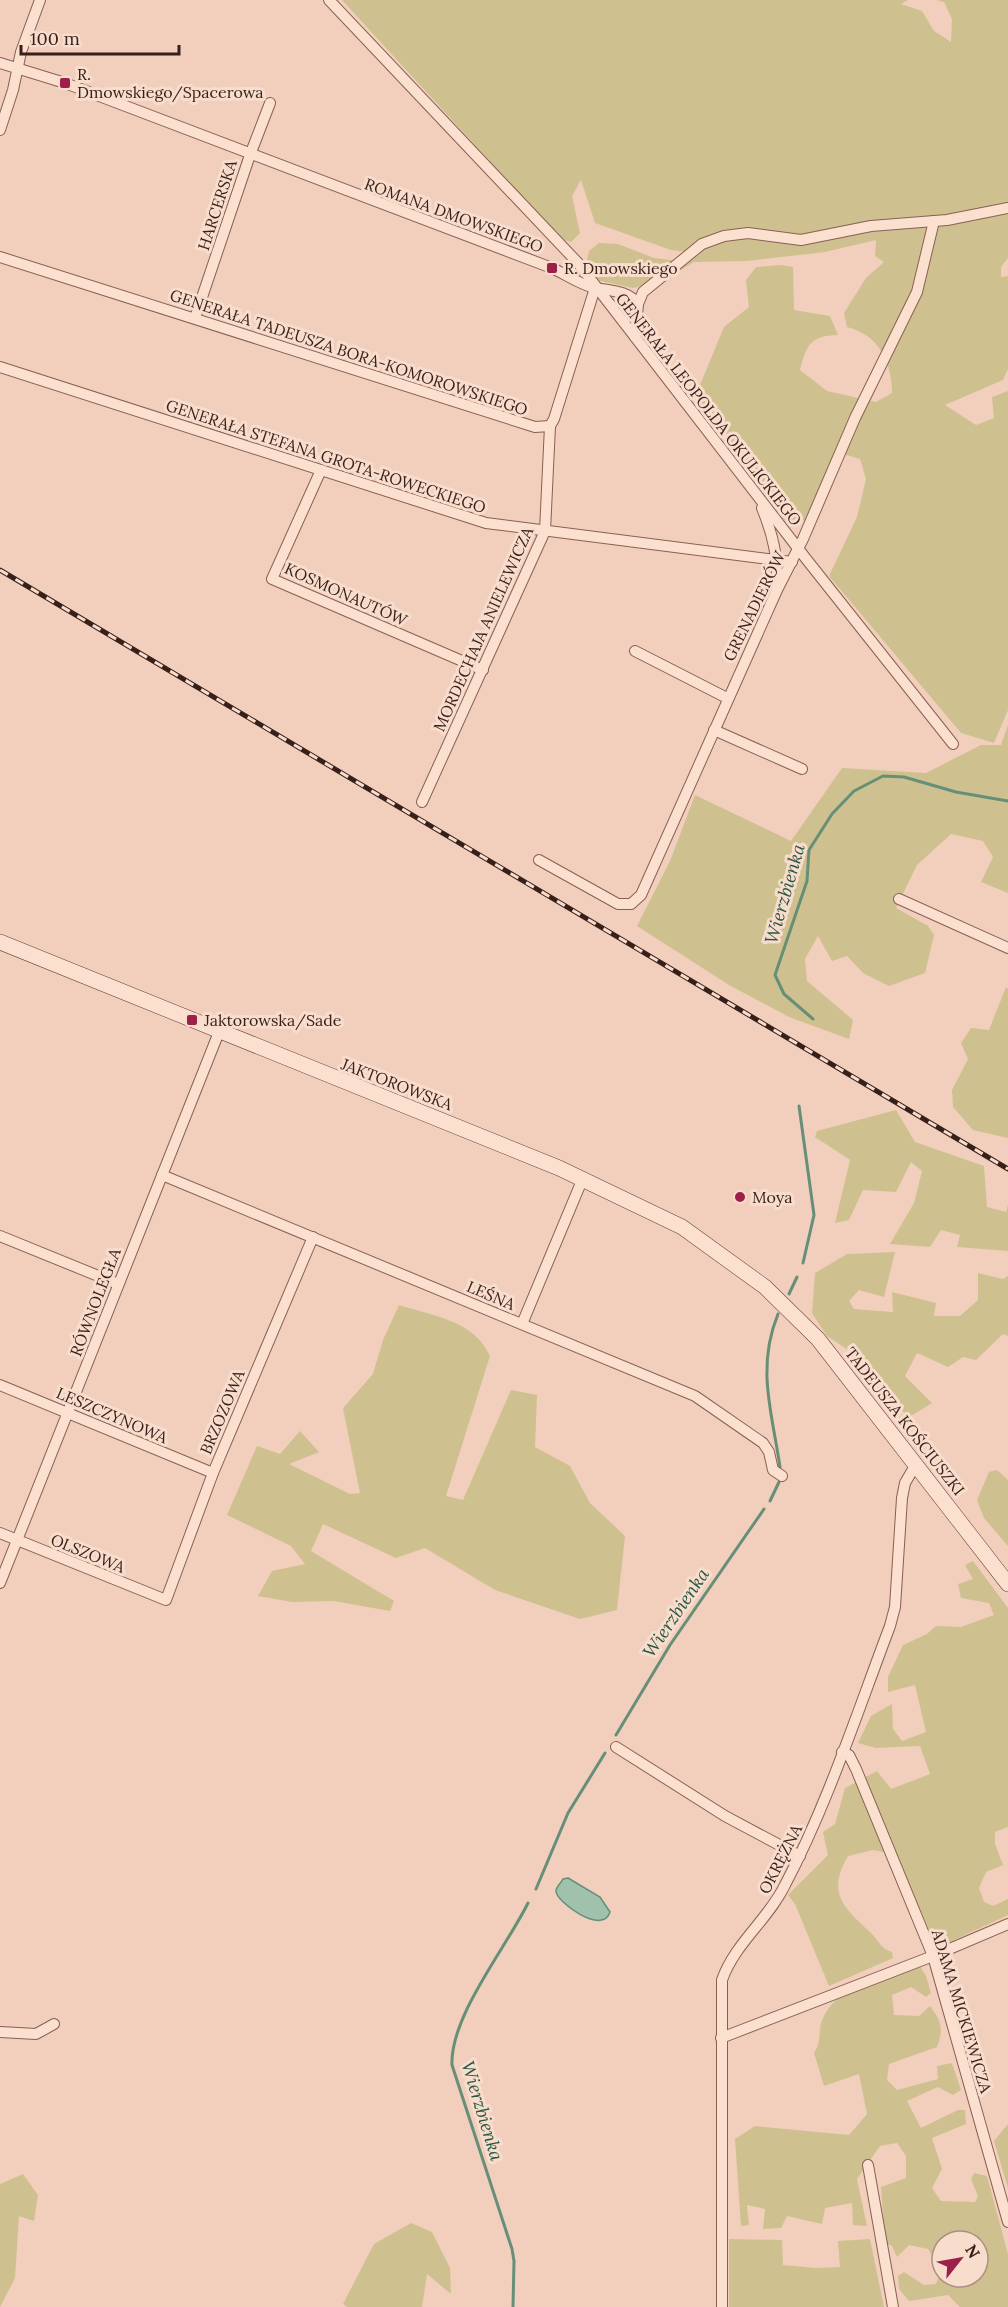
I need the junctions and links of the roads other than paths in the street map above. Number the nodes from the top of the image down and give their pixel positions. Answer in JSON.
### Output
{"nodes":[{"id":1,"x":40,"y":0,"type":"edge"},
{"id":2,"x":329,"y":0,"type":"edge"},
{"id":3,"x":0,"y":63,"type":"edge"},
{"id":4,"x":17,"y":68,"type":"junction"},
{"id":5,"x":270,"y":103,"type":"dead end"},
{"id":6,"x":0,"y":130,"type":"edge"},
{"id":7,"x":249,"y":155,"type":"junction"},
{"id":8,"x":1008,"y":208,"type":"edge"},
{"id":9,"x":934,"y":221,"type":"junction"},
{"id":10,"x":0,"y":257,"type":"edge"},
{"id":11,"x":595,"y":288,"type":"junction"},
{"id":12,"x":638,"y":304,"type":"junction"},
{"id":13,"x":195,"y":318,"type":"junction"},
{"id":14,"x":635,"y":337,"type":"junction"},
{"id":15,"x":0,"y":367,"type":"edge"},
{"id":16,"x":550,"y":426,"type":"junction"},
{"id":17,"x":321,"y":470,"type":"junction"},
{"id":18,"x":757,"y":497,"type":"junction"},
{"id":19,"x":545,"y":531,"type":"junction"},
{"id":20,"x":798,"y":549,"type":"junction"},
{"id":21,"x":777,"y":560,"type":"junction"},
{"id":22,"x":792,"y":562,"type":"junction"},
{"id":23,"x":777,"y":590,"type":"junction"},
{"id":24,"x":635,"y":651,"type":"dead end"},
{"id":25,"x":483,"y":670,"type":"junction"},
{"id":26,"x":727,"y":698,"type":"junction"},
{"id":27,"x":714,"y":730,"type":"junction"},
{"id":28,"x":953,"y":744,"type":"dead end"},
{"id":29,"x":802,"y":769,"type":"dead end"},
{"id":30,"x":422,"y":802,"type":"dead end"},
{"id":31,"x":539,"y":860,"type":"dead end"},
{"id":32,"x":899,"y":899,"type":"dead end"},
{"id":33,"x":0,"y":942,"type":"edge"},
{"id":34,"x":1008,"y":948,"type":"edge"},
{"id":35,"x":219,"y":1032,"type":"junction"},
{"id":36,"x":162,"y":1175,"type":"junction"},
{"id":37,"x":583,"y":1178,"type":"junction"},
{"id":38,"x":0,"y":1236,"type":"edge"},
{"id":39,"x":313,"y":1237,"type":"junction"},
{"id":40,"x":118,"y":1284,"type":"junction"},
{"id":41,"x":765,"y":1287,"type":"joint"},
{"id":42,"x":522,"y":1324,"type":"junction"},
{"id":43,"x":0,"y":1385,"type":"edge"},
{"id":44,"x":68,"y":1413,"type":"junction"},
{"id":45,"x":916,"y":1464,"type":"junction"},
{"id":46,"x":213,"y":1473,"type":"junction"},
{"id":47,"x":782,"y":1476,"type":"dead end"},
{"id":48,"x":0,"y":1533,"type":"edge"},
{"id":49,"x":17,"y":1540,"type":"junction"},
{"id":50,"x":0,"y":1582,"type":"edge"},
{"id":51,"x":1008,"y":1584,"type":"edge"},
{"id":52,"x":166,"y":1600,"type":"joint"},
{"id":53,"x":616,"y":1747,"type":"dead end"},
{"id":54,"x":842,"y":1752,"type":"junction"},
{"id":55,"x":800,"y":1856,"type":"junction"},
{"id":56,"x":1008,"y":1924,"type":"edge"},
{"id":57,"x":933,"y":1956,"type":"junction"},
{"id":58,"x":54,"y":2024,"type":"dead end"},
{"id":59,"x":0,"y":2032,"type":"edge"},
{"id":60,"x":722,"y":2038,"type":"junction"},
{"id":61,"x":868,"y":2165,"type":"dead end"},
{"id":62,"x":1008,"y":2222,"type":"edge"},
{"id":63,"x":722,"y":2307,"type":"edge"},
{"id":64,"x":893,"y":2307,"type":"edge"}],
"edges":[{"from":1,"to":4,"type":"street"},
{"from":2,"to":11,"type":"street","name":"GENERAŁA LEOPOLDA OKULICKIEGO"},
{"from":3,"to":4,"type":"street","name":"ROMANA DMOWSKIEGO"},
{"from":4,"to":6,"type":"street"},
{"from":4,"to":7,"type":"street","name":"ROMANA DMOWSKIEGO"},
{"from":5,"to":7,"type":"street","name":"HARCERSKA"},
{"from":7,"to":11,"type":"street","name":"ROMANA DMOWSKIEGO"},
{"from":7,"to":13,"type":"street","name":"HARCERSKA"},
{"from":8,"to":9,"type":"street"},
{"from":9,"to":12,"type":"street"},
{"from":9,"to":20,"type":"street","name":"GRENADIERÓW"},
{"from":10,"to":13,"type":"street","name":"GENERAŁA TADEUSZA BORA-KOMOROWSKIEGO"},
{"from":11,"to":12,"type":"street","name":"ROMANA DMOWSKIEGO"},
{"from":11,"to":14,"type":"street","name":"GENERAŁA LEOPOLDA OKULICKIEGO"},
{"from":11,"to":16,"type":"street"},
{"from":12,"to":14,"type":"street"},
{"from":13,"to":16,"type":"street","name":"GENERAŁA TADEUSZA BORA-KOMOROWSKIEGO"},
{"from":14,"to":18,"type":"street","name":"GENERAŁA LEOPOLDA OKULICKIEGO"},
{"from":15,"to":17,"type":"street","name":"GENERAŁA STEFANA GROTA-ROWECKIEGO"},
{"from":16,"to":19,"type":"street","name":"MORDECHAJA ANIELEWICZA"},
{"from":17,"to":19,"type":"street","name":"GENERAŁA STEFANA GROTA-ROWECKIEGO"},
{"from":17,"to":25,"type":"street","name":"KOSMONAUTÓW"},
{"from":18,"to":20,"type":"street","name":"GENERAŁA LEOPOLDA OKULICKIEGO"},
{"from":18,"to":21,"type":"street"},
{"from":19,"to":21,"type":"street","name":"GENERAŁA STEFANA GROTA-ROWECKIEGO"},
{"from":19,"to":25,"type":"street","name":"MORDECHAJA ANIELEWICZA"},
{"from":20,"to":22,"type":"street","name":"GRENADIERÓW"},
{"from":20,"to":28,"type":"street","name":"GENERAŁA LEOPOLDA OKULICKIEGO"},
{"from":21,"to":22,"type":"street","name":"GENERAŁA STEFANA GROTA-ROWECKIEGO"},
{"from":21,"to":23,"type":"street"},
{"from":22,"to":23,"type":"street","name":"GRENADIERÓW"},
{"from":23,"to":26,"type":"street","name":"GRENADIERÓW"},
{"from":24,"to":26,"type":"street"},
{"from":25,"to":30,"type":"street","name":"MORDECHAJA ANIELEWICZA"},
{"from":26,"to":27,"type":"street","name":"GRENADIERÓW"},
{"from":27,"to":29,"type":"street"},
{"from":27,"to":31,"type":"street","name":"GRENADIERÓW"},
{"from":32,"to":34,"type":"street"},
{"from":33,"to":35,"type":"main road","name":"JAKTOROWSKA"},
{"from":35,"to":36,"type":"street","name":"RÓWNOLEGŁA"},
{"from":35,"to":37,"type":"main road","name":"JAKTOROWSKA"},
{"from":36,"to":39,"type":"street","name":"LEŚNA"},
{"from":36,"to":40,"type":"street","name":"RÓWNOLEGŁA"},
{"from":37,"to":41,"type":"main road","name":"JAKTOROWSKA"},
{"from":37,"to":42,"type":"street"},
{"from":38,"to":40,"type":"street"},
{"from":39,"to":42,"type":"street","name":"LEŚNA"},
{"from":39,"to":46,"type":"street","name":"BRZOZOWA"},
{"from":40,"to":44,"type":"street","name":"RÓWNOLEGŁA"},
{"from":41,"to":45,"type":"main road","name":"TADEUSZA KOŚCIUSZKI"},
{"from":42,"to":47,"type":"street","name":"LEŚNA"},
{"from":43,"to":44,"type":"street","name":"LESZCZYNOWA"},
{"from":44,"to":46,"type":"street","name":"LESZCZYNOWA"},
{"from":44,"to":49,"type":"street","name":"RÓWNOLEGŁA"},
{"from":45,"to":51,"type":"main road","name":"TADEUSZA KOŚCIUSZKI"},
{"from":45,"to":54,"type":"street","name":"OKRĘŻNA"},
{"from":46,"to":52,"type":"street","name":"BRZOZOWA"},
{"from":48,"to":49,"type":"street","name":"OLSZOWA"},
{"from":49,"to":50,"type":"street","name":"RÓWNOLEGŁA"},
{"from":49,"to":52,"type":"street","name":"OLSZOWA"},
{"from":53,"to":55,"type":"street"},
{"from":54,"to":55,"type":"street","name":"OKRĘŻNA"},
{"from":54,"to":57,"type":"street","name":"ADAMA MICKIEWICZA"},
{"from":55,"to":60,"type":"street","name":"OKRĘŻNA"},
{"from":56,"to":57,"type":"street"},
{"from":57,"to":60,"type":"street"},
{"from":57,"to":62,"type":"street","name":"ADAMA MICKIEWICZA"},
{"from":58,"to":59,"type":"street"},
{"from":60,"to":63,"type":"street","name":"OKRĘŻNA"},
{"from":61,"to":64,"type":"street"}]}
